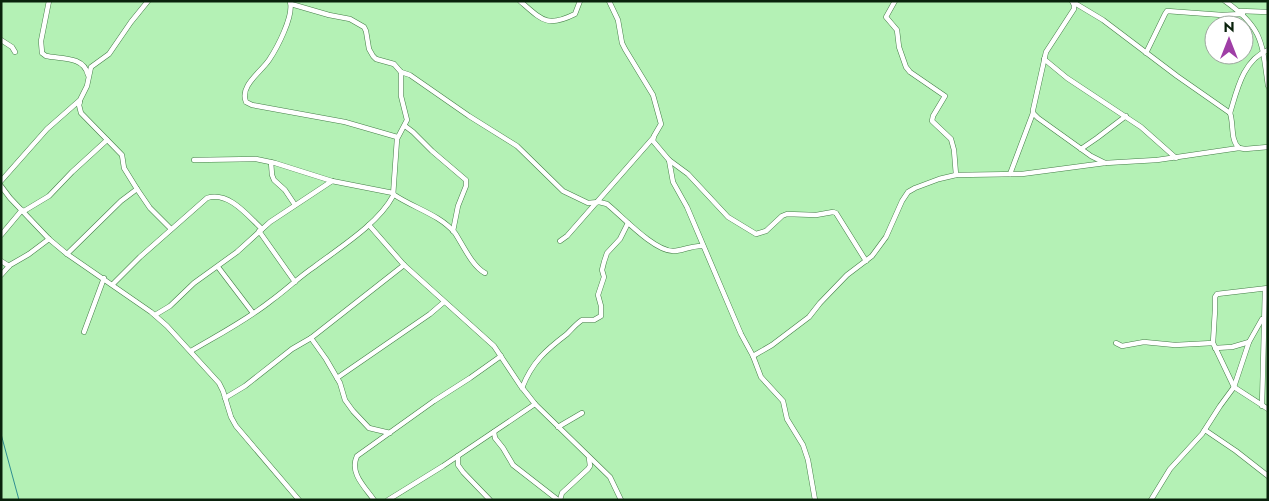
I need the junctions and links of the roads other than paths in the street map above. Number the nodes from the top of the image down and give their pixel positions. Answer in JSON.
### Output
{"nodes":[{"id":1,"x":49,"y":1,"type":"edge"},
{"id":2,"x":148,"y":1,"type":"edge"},
{"id":3,"x":520,"y":1,"type":"edge"},
{"id":4,"x":580,"y":1,"type":"edge"},
{"id":5,"x":609,"y":1,"type":"edge"},
{"id":6,"x":895,"y":1,"type":"edge"},
{"id":7,"x":1225,"y":1,"type":"edge"},
{"id":8,"x":290,"y":2,"type":"edge"},
{"id":9,"x":1073,"y":2,"type":"edge"},
{"id":10,"x":1240,"y":12,"type":"junction"},
{"id":11,"x":1268,"y":12,"type":"edge"},
{"id":12,"x":1,"y":40,"type":"edge"},
{"id":13,"x":1266,"y":51,"type":"edge"},
{"id":14,"x":15,"y":52,"type":"dead end"},
{"id":15,"x":1146,"y":54,"type":"junction"},
{"id":16,"x":1044,"y":59,"type":"junction"},
{"id":17,"x":401,"y":72,"type":"junction"},
{"id":18,"x":88,"y":76,"type":"junction"},
{"id":19,"x":1268,"y":86,"type":"edge"},
{"id":20,"x":80,"y":100,"type":"junction"},
{"id":21,"x":1033,"y":113,"type":"junction"},
{"id":22,"x":1230,"y":113,"type":"junction"},
{"id":23,"x":1126,"y":116,"type":"junction"},
{"id":24,"x":405,"y":126,"type":"junction"},
{"id":25,"x":397,"y":137,"type":"junction"},
{"id":26,"x":653,"y":138,"type":"junction"},
{"id":27,"x":107,"y":140,"type":"junction"},
{"id":28,"x":1268,"y":147,"type":"edge"},
{"id":29,"x":1239,"y":148,"type":"junction"},
{"id":30,"x":1081,"y":149,"type":"junction"},
{"id":31,"x":1176,"y":158,"type":"junction"},
{"id":32,"x":194,"y":160,"type":"dead end"},
{"id":33,"x":669,"y":160,"type":"junction"},
{"id":34,"x":271,"y":162,"type":"junction"},
{"id":35,"x":1105,"y":163,"type":"junction"},
{"id":36,"x":1010,"y":174,"type":"junction"},
{"id":37,"x":956,"y":176,"type":"junction"},
{"id":38,"x":332,"y":180,"type":"junction"},
{"id":39,"x":1,"y":181,"type":"edge"},
{"id":40,"x":2,"y":189,"type":"edge"},
{"id":41,"x":137,"y":189,"type":"junction"},
{"id":42,"x":393,"y":193,"type":"junction"},
{"id":43,"x":595,"y":203,"type":"junction"},
{"id":44,"x":295,"y":205,"type":"junction"},
{"id":45,"x":23,"y":210,"type":"junction"},
{"id":46,"x":628,"y":223,"type":"junction"},
{"id":47,"x":369,"y":225,"type":"junction"},
{"id":48,"x":171,"y":229,"type":"junction"},
{"id":49,"x":260,"y":230,"type":"junction"},
{"id":50,"x":453,"y":231,"type":"junction"},
{"id":51,"x":1,"y":235,"type":"edge"},
{"id":52,"x":49,"y":239,"type":"junction"},
{"id":53,"x":560,"y":241,"type":"dead end"},
{"id":54,"x":703,"y":246,"type":"junction"},
{"id":55,"x":67,"y":254,"type":"junction"},
{"id":56,"x":1,"y":261,"type":"edge"},
{"id":57,"x":866,"y":261,"type":"junction"},
{"id":58,"x":404,"y":265,"type":"junction"},
{"id":59,"x":9,"y":266,"type":"junction"},
{"id":60,"x":218,"y":267,"type":"junction"},
{"id":61,"x":485,"y":272,"type":"dead end"},
{"id":62,"x":1,"y":276,"type":"edge"},
{"id":63,"x":104,"y":278,"type":"junction"},
{"id":64,"x":295,"y":282,"type":"junction"},
{"id":65,"x":113,"y":284,"type":"junction"},
{"id":66,"x":1266,"y":289,"type":"edge"},
{"id":67,"x":444,"y":302,"type":"junction"},
{"id":68,"x":253,"y":314,"type":"junction"},
{"id":69,"x":155,"y":315,"type":"junction"},
{"id":70,"x":1263,"y":317,"type":"junction"},
{"id":71,"x":84,"y":332,"type":"dead end"},
{"id":72,"x":311,"y":338,"type":"junction"},
{"id":73,"x":1249,"y":342,"type":"junction"},
{"id":74,"x":1116,"y":343,"type":"dead end"},
{"id":75,"x":1213,"y":343,"type":"junction"},
{"id":76,"x":1265,"y":344,"type":"edge"},
{"id":77,"x":1216,"y":348,"type":"junction"},
{"id":78,"x":191,"y":351,"type":"junction"},
{"id":79,"x":501,"y":356,"type":"junction"},
{"id":80,"x":753,"y":356,"type":"junction"},
{"id":81,"x":337,"y":378,"type":"junction"},
{"id":82,"x":1234,"y":387,"type":"junction"},
{"id":83,"x":522,"y":388,"type":"junction"},
{"id":84,"x":225,"y":398,"type":"junction"},
{"id":85,"x":535,"y":404,"type":"junction"},
{"id":86,"x":1262,"y":406,"type":"junction"},
{"id":87,"x":1268,"y":409,"type":"edge"},
{"id":88,"x":582,"y":413,"type":"dead end"},
{"id":89,"x":558,"y":426,"type":"junction"},
{"id":90,"x":1205,"y":430,"type":"junction"},
{"id":91,"x":494,"y":432,"type":"junction"},
{"id":92,"x":390,"y":433,"type":"junction"},
{"id":93,"x":458,"y":456,"type":"junction"},
{"id":94,"x":588,"y":457,"type":"junction"},
{"id":95,"x":1268,"y":476,"type":"edge"},
{"id":96,"x":488,"y":499,"type":"edge"},
{"id":97,"x":299,"y":500,"type":"edge"},
{"id":98,"x":374,"y":500,"type":"edge"},
{"id":99,"x":388,"y":500,"type":"edge"},
{"id":100,"x":559,"y":500,"type":"edge"},
{"id":101,"x":621,"y":500,"type":"edge"},
{"id":102,"x":815,"y":500,"type":"edge"},
{"id":103,"x":1151,"y":500,"type":"edge"}],
"edges":[{"from":1,"to":18,"type":"street"},
{"from":2,"to":18,"type":"street"},
{"from":3,"to":4,"type":"street"},
{"from":5,"to":26,"type":"street"},
{"from":6,"to":37,"type":"street"},
{"from":7,"to":10,"type":"street"},
{"from":8,"to":17,"type":"street"},
{"from":8,"to":25,"type":"street"},
{"from":9,"to":15,"type":"street"},
{"from":9,"to":16,"type":"street"},
{"from":10,"to":11,"type":"street"},
{"from":10,"to":13,"type":"street"},
{"from":10,"to":15,"type":"street"},
{"from":12,"to":14,"type":"street"},
{"from":13,"to":19,"type":"street"},
{"from":13,"to":22,"type":"street"},
{"from":15,"to":22,"type":"street"},
{"from":16,"to":21,"type":"street"},
{"from":16,"to":23,"type":"street"},
{"from":17,"to":24,"type":"street"},
{"from":17,"to":43,"type":"street"},
{"from":18,"to":20,"type":"street"},
{"from":20,"to":27,"type":"street"},
{"from":20,"to":39,"type":"street"},
{"from":21,"to":30,"type":"street"},
{"from":21,"to":36,"type":"street"},
{"from":22,"to":29,"type":"street"},
{"from":23,"to":30,"type":"street"},
{"from":23,"to":31,"type":"street"},
{"from":24,"to":25,"type":"street"},
{"from":24,"to":50,"type":"street"},
{"from":25,"to":42,"type":"street"},
{"from":26,"to":33,"type":"street"},
{"from":26,"to":43,"type":"street"},
{"from":27,"to":41,"type":"street"},
{"from":27,"to":45,"type":"street"},
{"from":28,"to":29,"type":"street"},
{"from":29,"to":31,"type":"street"},
{"from":30,"to":35,"type":"street"},
{"from":31,"to":35,"type":"street"},
{"from":32,"to":34,"type":"street"},
{"from":33,"to":54,"type":"street"},
{"from":33,"to":57,"type":"street"},
{"from":34,"to":38,"type":"street"},
{"from":34,"to":44,"type":"street"},
{"from":35,"to":36,"type":"street"},
{"from":36,"to":37,"type":"street"},
{"from":37,"to":57,"type":"street"},
{"from":38,"to":42,"type":"street"},
{"from":38,"to":44,"type":"street"},
{"from":40,"to":45,"type":"street"},
{"from":41,"to":48,"type":"street"},
{"from":41,"to":55,"type":"street"},
{"from":42,"to":47,"type":"street"},
{"from":42,"to":50,"type":"street"},
{"from":43,"to":46,"type":"street"},
{"from":43,"to":53,"type":"street"},
{"from":44,"to":49,"type":"street"},
{"from":45,"to":51,"type":"street"},
{"from":45,"to":52,"type":"street"},
{"from":46,"to":54,"type":"street"},
{"from":46,"to":83,"type":"street"},
{"from":47,"to":58,"type":"street"},
{"from":47,"to":64,"type":"street"},
{"from":48,"to":49,"type":"street"},
{"from":48,"to":65,"type":"street"},
{"from":49,"to":60,"type":"street"},
{"from":49,"to":64,"type":"street"},
{"from":50,"to":61,"type":"street"},
{"from":52,"to":55,"type":"street"},
{"from":52,"to":59,"type":"street"},
{"from":54,"to":80,"type":"street"},
{"from":55,"to":63,"type":"street"},
{"from":56,"to":59,"type":"street"},
{"from":57,"to":80,"type":"street"},
{"from":58,"to":67,"type":"street"},
{"from":58,"to":72,"type":"street"},
{"from":59,"to":62,"type":"street"},
{"from":60,"to":68,"type":"street"},
{"from":60,"to":69,"type":"street"},
{"from":63,"to":65,"type":"street"},
{"from":63,"to":71,"type":"street"},
{"from":64,"to":68,"type":"street"},
{"from":65,"to":69,"type":"street"},
{"from":66,"to":70,"type":"street"},
{"from":66,"to":75,"type":"street"},
{"from":67,"to":79,"type":"street"},
{"from":67,"to":81,"type":"street"},
{"from":68,"to":78,"type":"street"},
{"from":69,"to":78,"type":"street"},
{"from":70,"to":73,"type":"street"},
{"from":70,"to":76,"type":"street"},
{"from":72,"to":81,"type":"street"},
{"from":72,"to":84,"type":"street"},
{"from":73,"to":77,"type":"street"},
{"from":73,"to":82,"type":"street"},
{"from":74,"to":75,"type":"street"},
{"from":75,"to":77,"type":"street"},
{"from":76,"to":86,"type":"street"},
{"from":77,"to":82,"type":"street"},
{"from":78,"to":84,"type":"street"},
{"from":79,"to":83,"type":"street"},
{"from":79,"to":92,"type":"street"},
{"from":80,"to":102,"type":"street"},
{"from":81,"to":92,"type":"street"},
{"from":82,"to":86,"type":"street"},
{"from":82,"to":90,"type":"street"},
{"from":83,"to":85,"type":"street"},
{"from":84,"to":97,"type":"street"},
{"from":85,"to":89,"type":"street"},
{"from":85,"to":91,"type":"street"},
{"from":86,"to":87,"type":"street"},
{"from":88,"to":89,"type":"street"},
{"from":89,"to":94,"type":"street"},
{"from":90,"to":95,"type":"street"},
{"from":90,"to":103,"type":"street"},
{"from":91,"to":93,"type":"street"},
{"from":91,"to":100,"type":"street"},
{"from":92,"to":98,"type":"street"},
{"from":93,"to":96,"type":"street"},
{"from":93,"to":99,"type":"street"},
{"from":94,"to":100,"type":"street"},
{"from":94,"to":101,"type":"street"}]}
